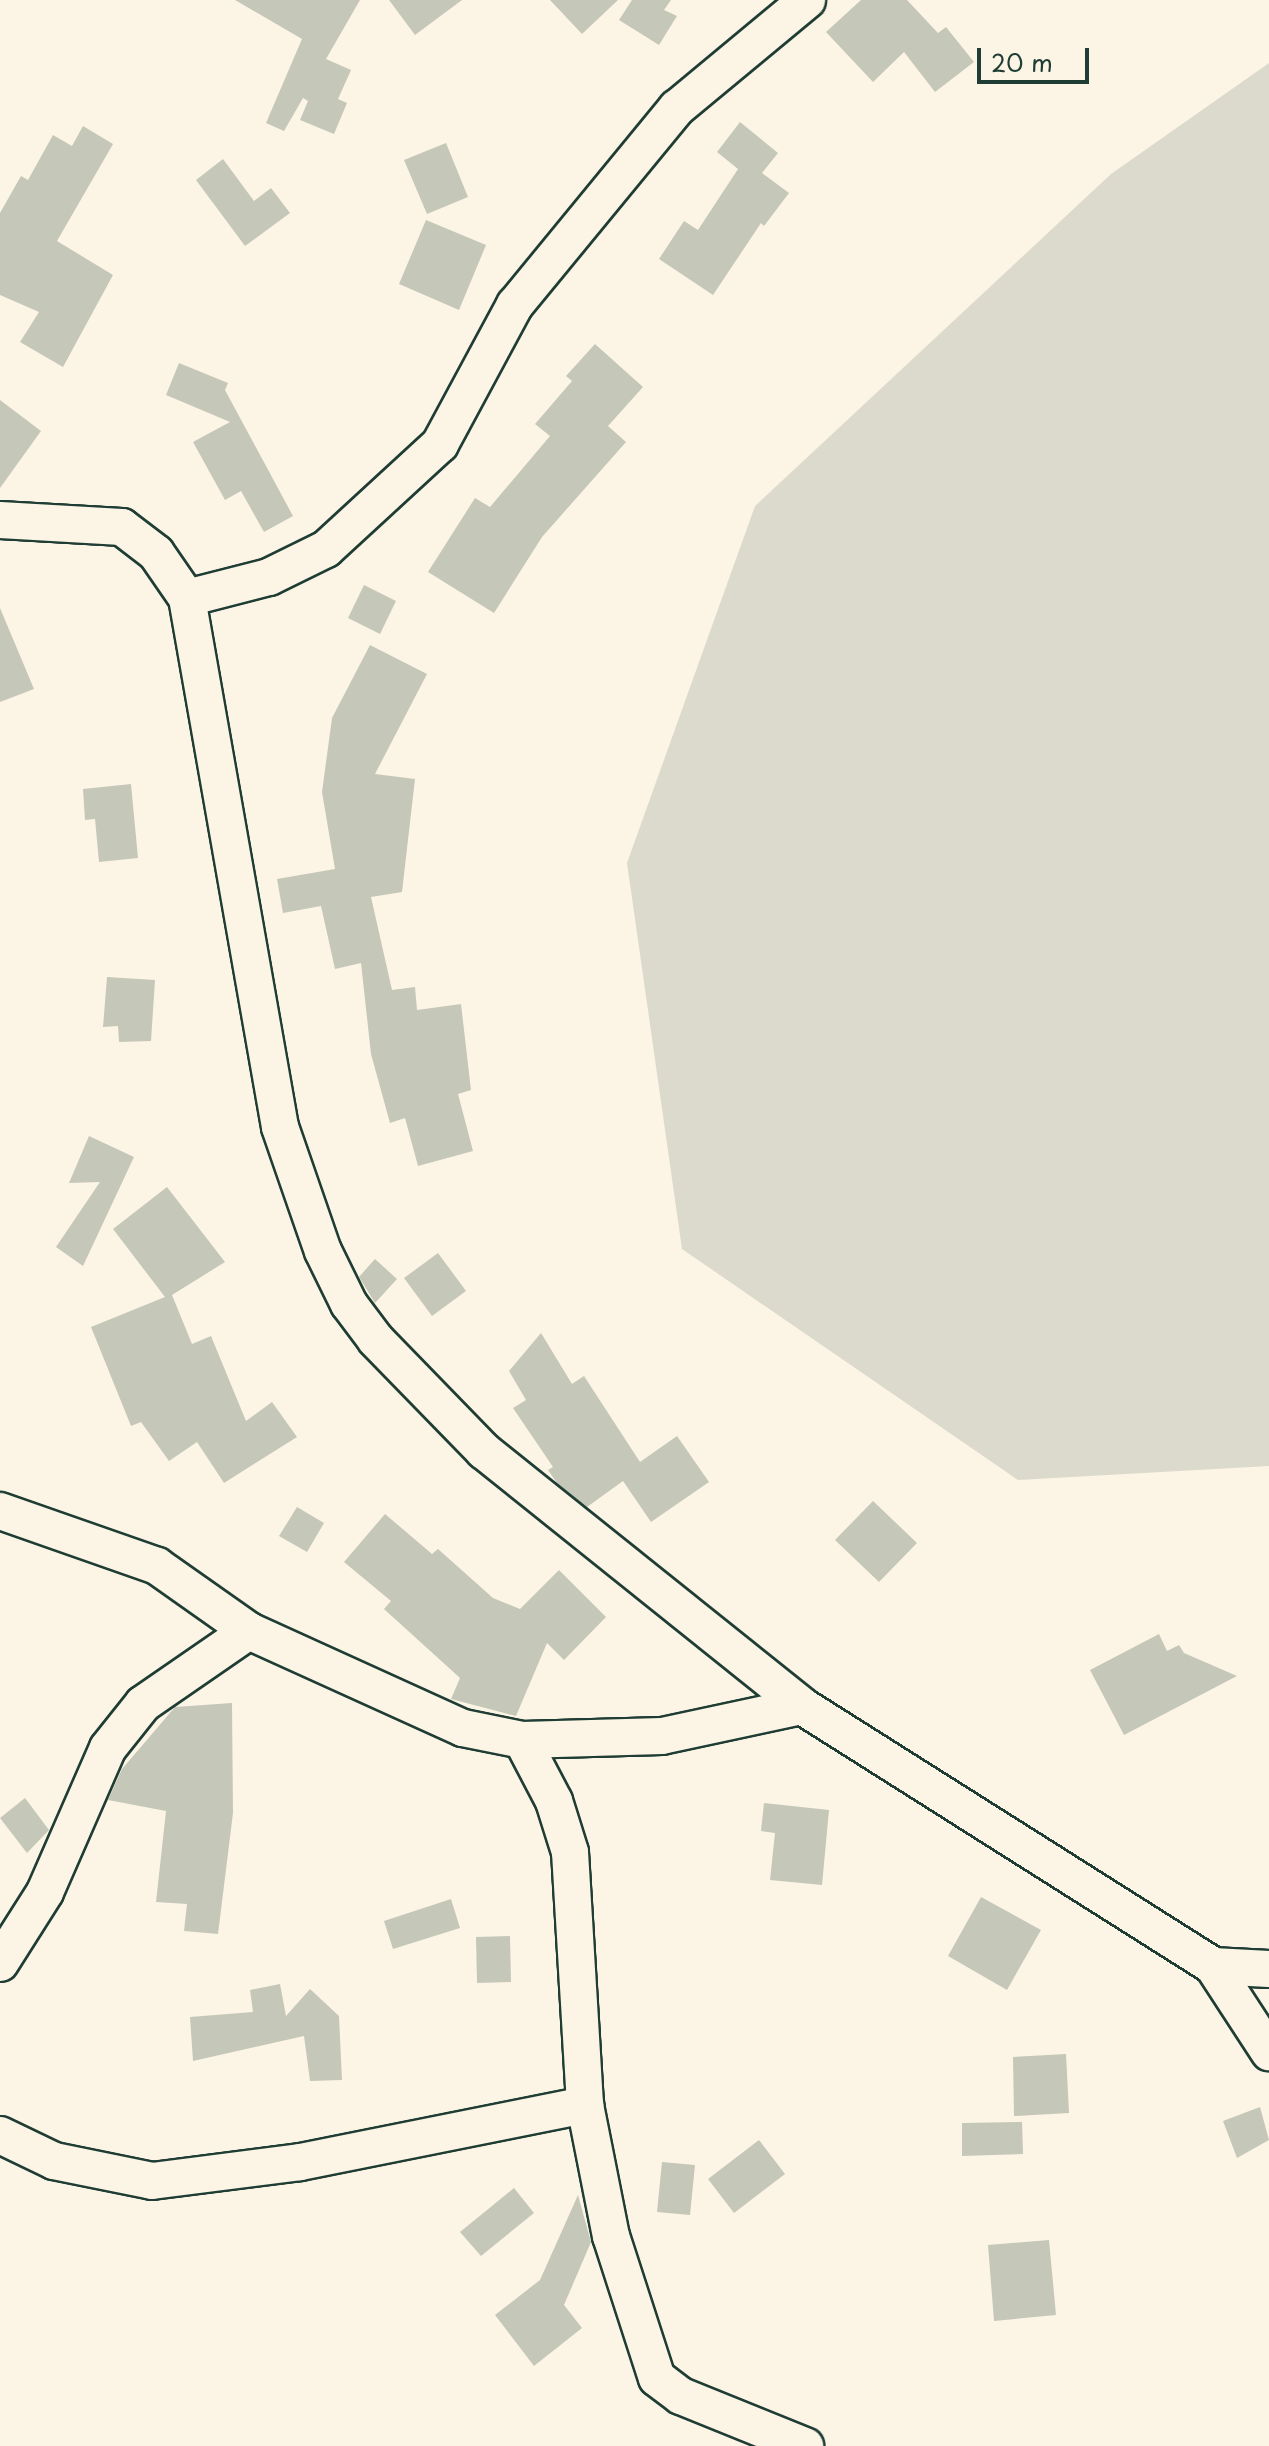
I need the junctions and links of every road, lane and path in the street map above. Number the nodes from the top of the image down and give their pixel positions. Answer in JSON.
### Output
{"nodes":[{"id":1,"x":807,"y":0,"type":"edge"},
{"id":2,"x":0,"y":520,"type":"edge"},
{"id":3,"x":187,"y":598,"type":"junction"},
{"id":4,"x":0,"y":1511,"type":"edge"},
{"id":5,"x":249,"y":1631,"type":"junction"},
{"id":6,"x":802,"y":1706,"type":"junction"},
{"id":7,"x":522,"y":1740,"type":"junction"},
{"id":8,"x":0,"y":1963,"type":"edge"},
{"id":9,"x":1213,"y":1966,"type":"junction"},
{"id":10,"x":1269,"y":1969,"type":"edge"},
{"id":11,"x":1269,"y":2052,"type":"edge"},
{"id":12,"x":585,"y":2105,"type":"junction"},
{"id":13,"x":0,"y":2135,"type":"edge"},
{"id":14,"x":805,"y":2446,"type":"edge"}],
"edges":[{"from":1,"to":3,"type":"street"},
{"from":2,"to":3,"type":"street"},
{"from":3,"to":6,"type":"street"},
{"from":4,"to":5,"type":"street"},
{"from":5,"to":7,"type":"street"},
{"from":5,"to":8,"type":"street"},
{"from":6,"to":7,"type":"street"},
{"from":6,"to":9,"type":"street"},
{"from":7,"to":12,"type":"street"},
{"from":9,"to":10,"type":"street"},
{"from":9,"to":11,"type":"street"},
{"from":12,"to":13,"type":"street"},
{"from":12,"to":14,"type":"street"}]}
